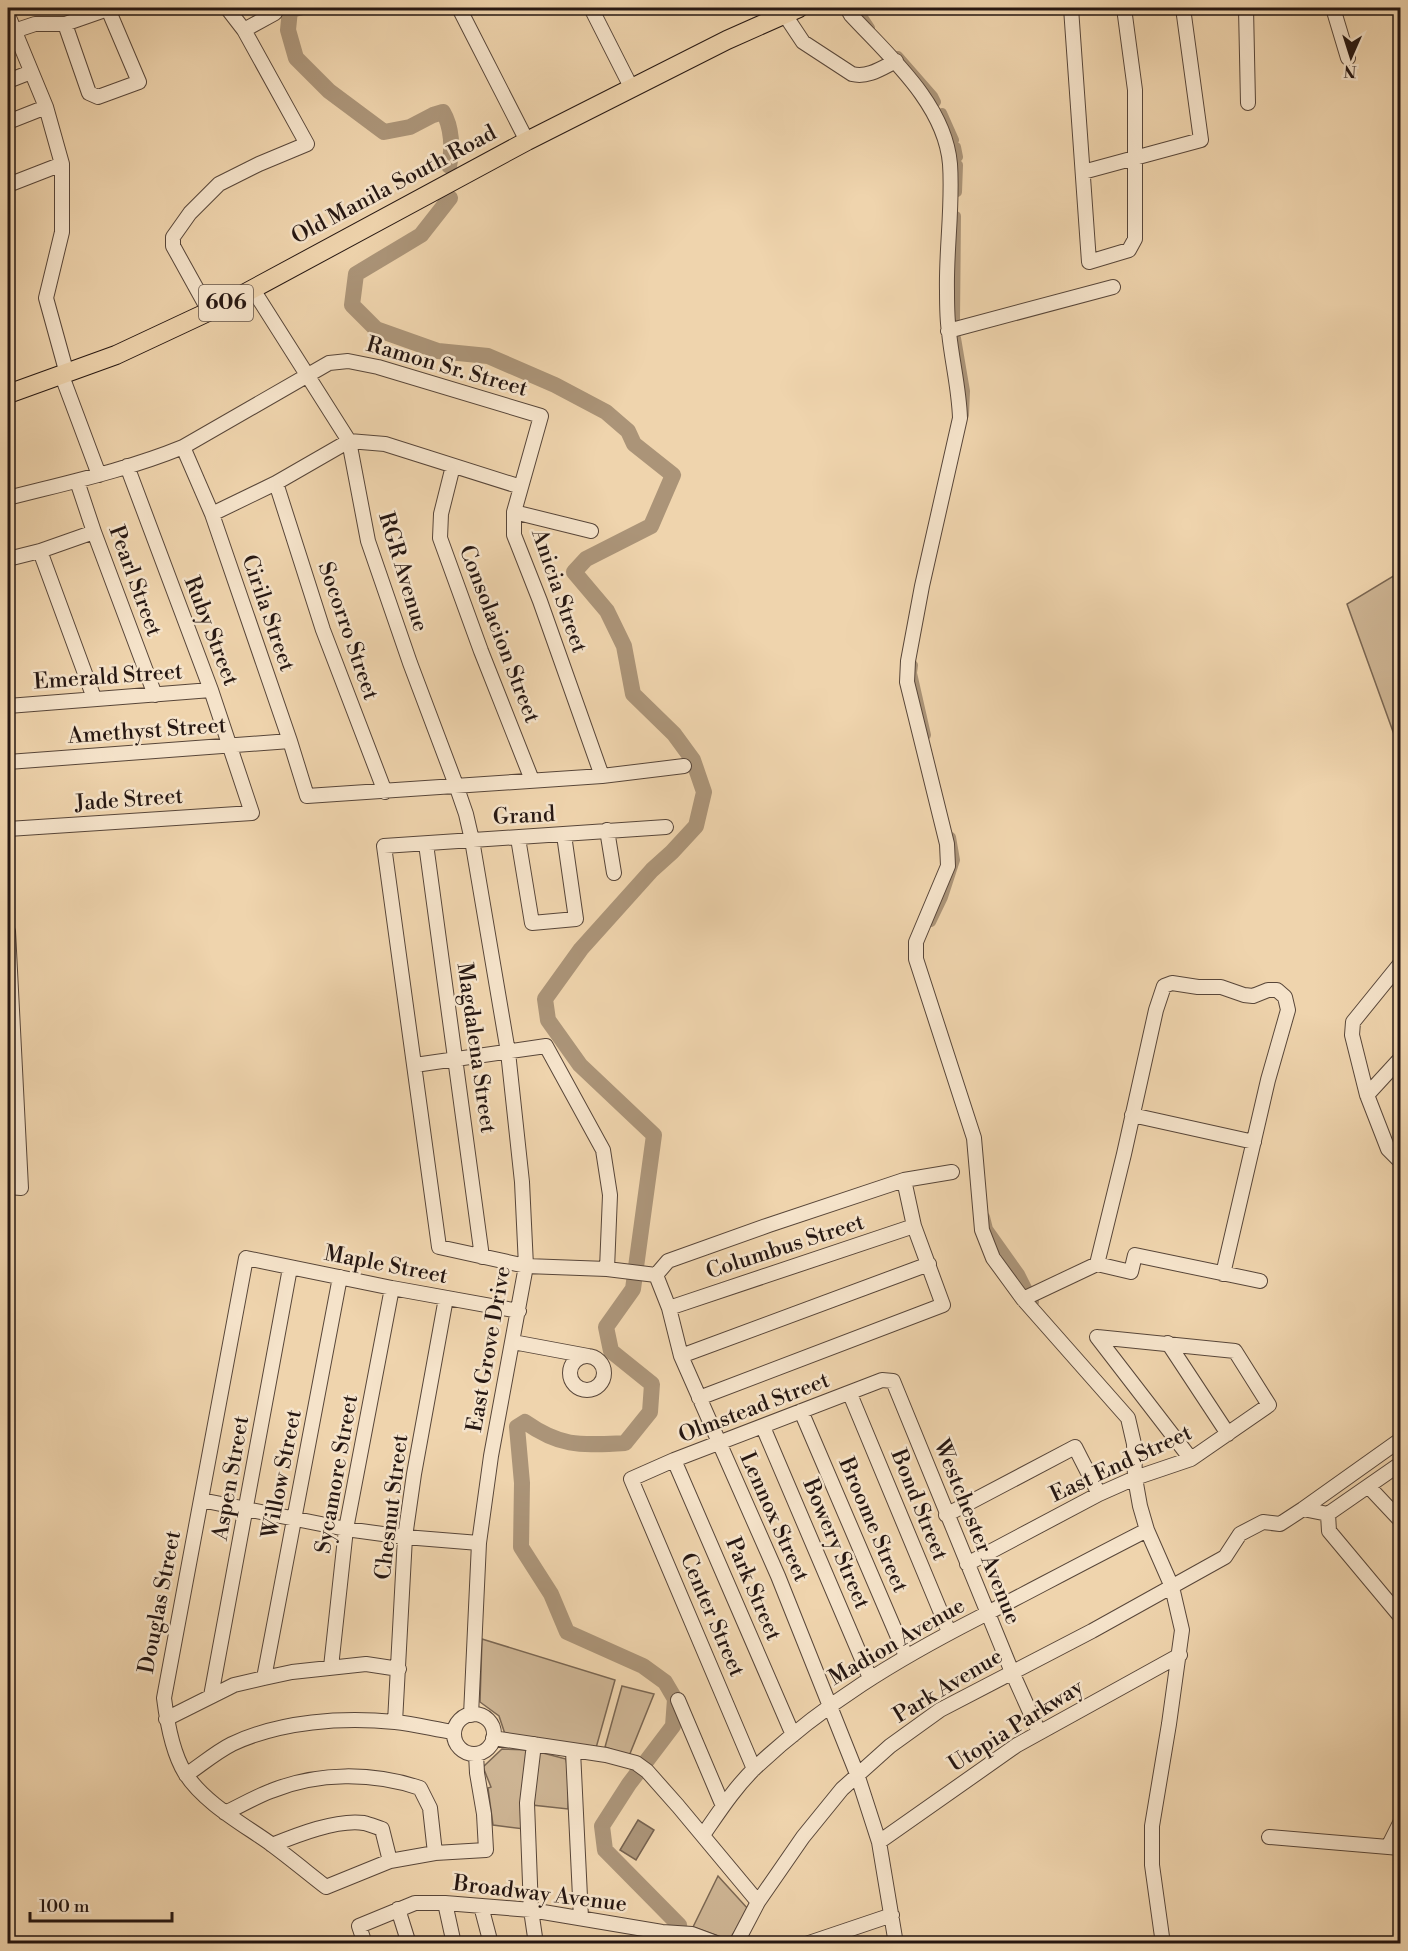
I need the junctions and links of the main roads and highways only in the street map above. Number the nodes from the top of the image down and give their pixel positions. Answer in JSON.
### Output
{"nodes":[{"id":1,"x":792,"y":11,"type":"edge"},
{"id":2,"x":8,"y":394,"type":"edge"}],
"edges":[{"from":1,"to":2,"type":"main road","name":"Old Manila South Road","number":"606"}]}
